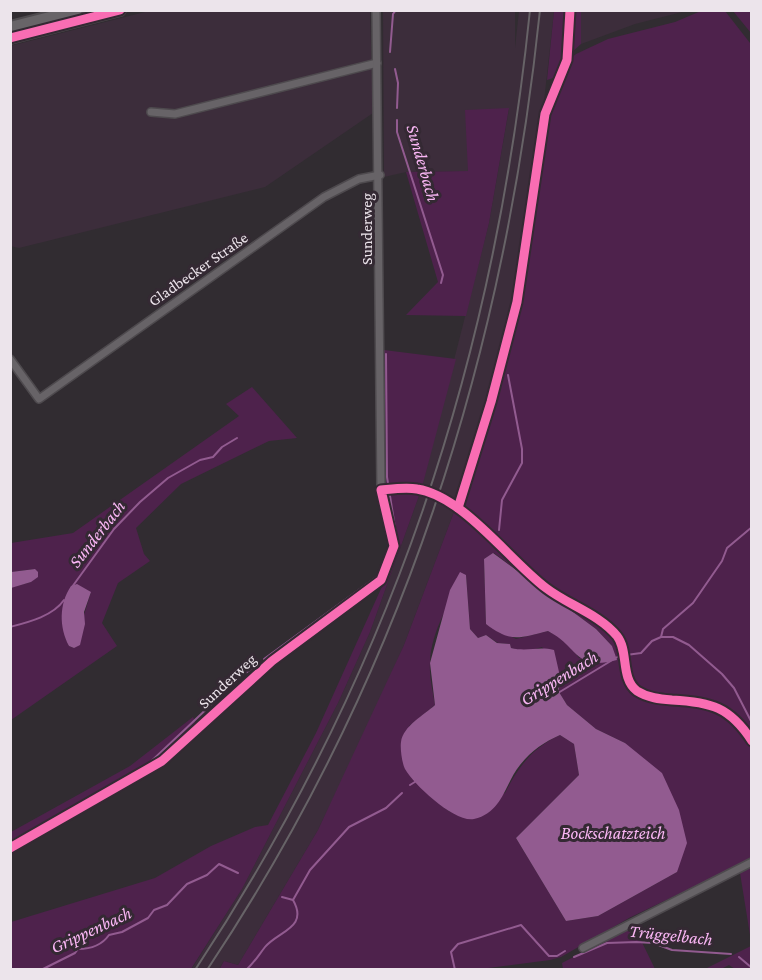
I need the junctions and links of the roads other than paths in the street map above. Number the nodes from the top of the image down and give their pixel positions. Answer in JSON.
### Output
{"nodes":[{"id":1,"x":77,"y":10,"type":"edge"},
{"id":2,"x":120,"y":10,"type":"edge"},
{"id":3,"x":376,"y":10,"type":"edge"},
{"id":4,"x":10,"y":27,"type":"edge"},
{"id":5,"x":10,"y":38,"type":"edge"},
{"id":6,"x":376,"y":63,"type":"junction"},
{"id":7,"x":151,"y":112,"type":"dead end"},
{"id":8,"x":380,"y":175,"type":"junction"},
{"id":9,"x":10,"y":359,"type":"edge"},
{"id":10,"x":10,"y":848,"type":"edge"},
{"id":11,"x":752,"y":862,"type":"edge"},
{"id":12,"x":584,"y":948,"type":"dead end"}],
"edges":[{"from":1,"to":4,"type":"main road"},
{"from":2,"to":5,"type":"main road"},
{"from":3,"to":6,"type":"street","name":"Sunderweg"},
{"from":6,"to":7,"type":"street"},
{"from":6,"to":8,"type":"street","name":"Sunderweg"},
{"from":8,"to":9,"type":"street","name":"Gladbecker Straße"},
{"from":8,"to":10,"type":"street","name":"Sunderweg"},
{"from":11,"to":12,"type":"street"}]}
